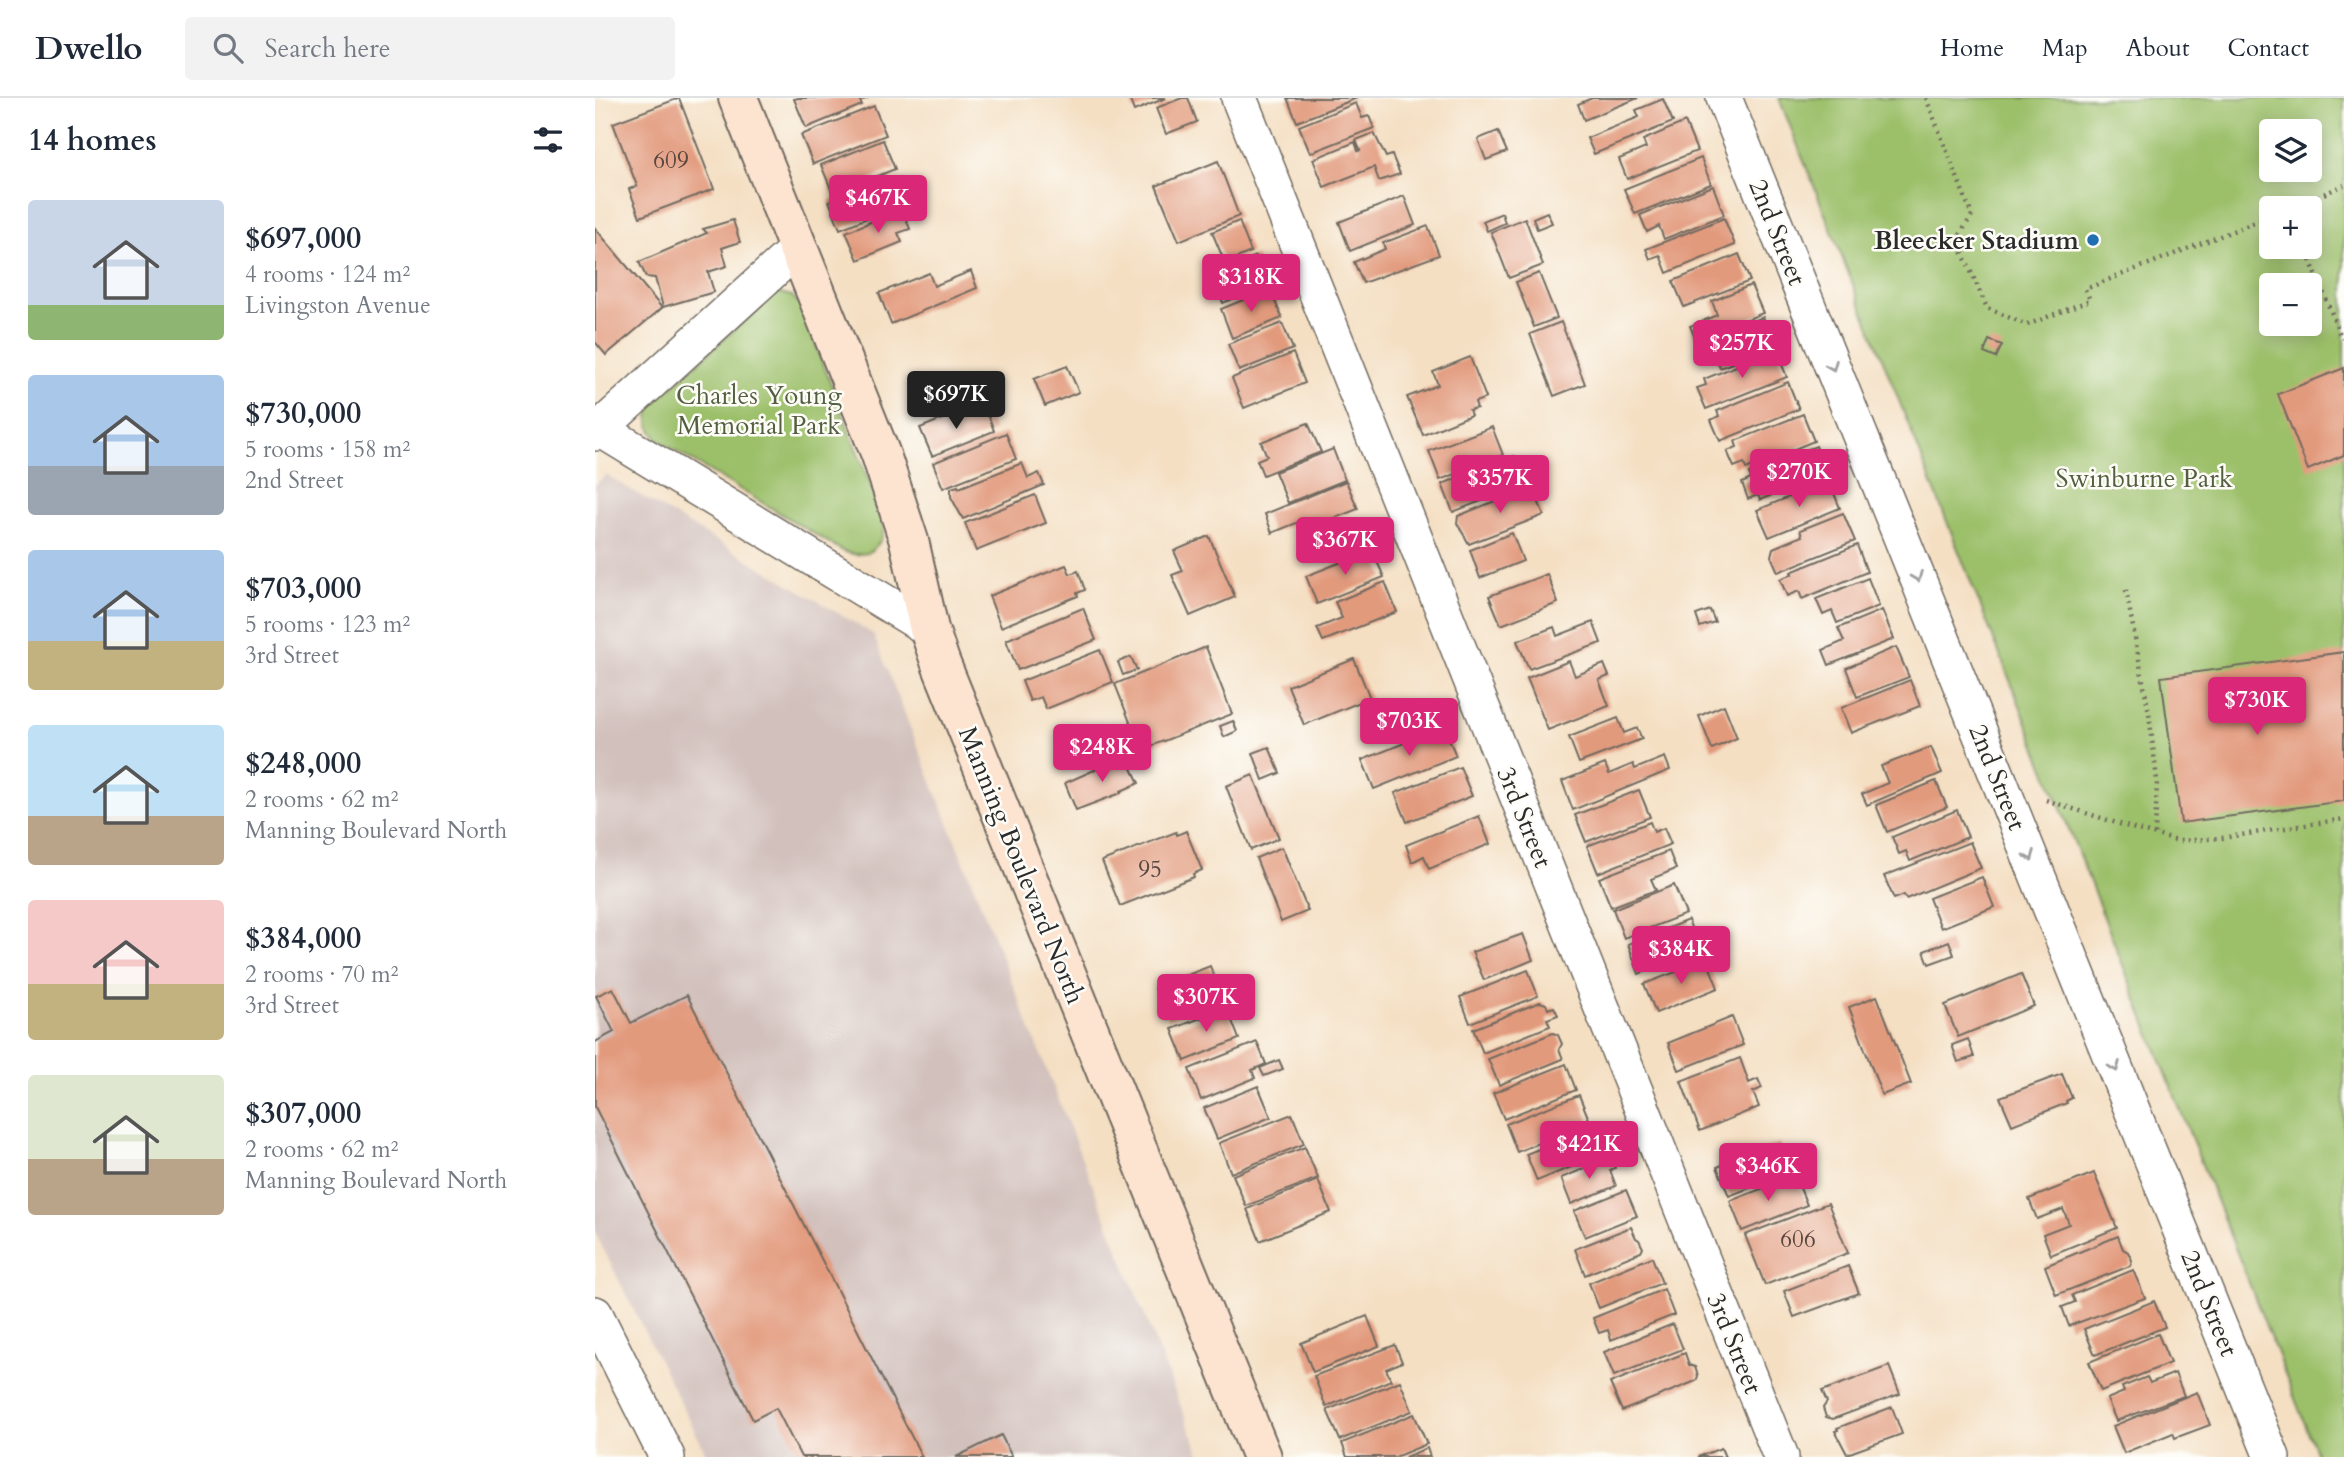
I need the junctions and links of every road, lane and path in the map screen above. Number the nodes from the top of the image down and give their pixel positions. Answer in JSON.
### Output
{"nodes":[{"id":1,"x":738,"y":98,"type":"edge"},
{"id":2,"x":1239,"y":98,"type":"edge"},
{"id":3,"x":1724,"y":98,"type":"edge"},
{"id":4,"x":1926,"y":98,"type":"edge"},
{"id":5,"x":2344,"y":185,"type":"edge"},
{"id":6,"x":2319,"y":196,"type":"edge"},
{"id":7,"x":2259,"y":221,"type":"edge"},
{"id":8,"x":798,"y":248,"type":"junction"},
{"id":9,"x":2310,"y":259,"type":"edge"},
{"id":10,"x":2342,"y":339,"type":"dead end"},
{"id":11,"x":598,"y":431,"type":"edge"},
{"id":12,"x":2126,"y":590,"type":"dead end"},
{"id":13,"x":929,"y":629,"type":"junction"},
{"id":14,"x":2046,"y":800,"type":"dead end"},
{"id":15,"x":2344,"y":819,"type":"edge"},
{"id":16,"x":2155,"y":836,"type":"junction"},
{"id":17,"x":595,"y":1314,"type":"edge"},
{"id":18,"x":667,"y":1457,"type":"edge"},
{"id":19,"x":1262,"y":1457,"type":"edge"},
{"id":20,"x":1781,"y":1457,"type":"edge"},
{"id":21,"x":2271,"y":1457,"type":"edge"}],
"edges":[{"from":1,"to":8,"type":"street","name":"Manning Boulevard North"},
{"from":2,"to":20,"type":"street","name":"3rd Street"},
{"from":3,"to":21,"type":"street","name":"2nd Street","one_way":true},
{"from":4,"to":7,"type":"path"},
{"from":5,"to":6,"type":"path"},
{"from":8,"to":11,"type":"street"},
{"from":8,"to":13,"type":"street","name":"Manning Boulevard North"},
{"from":9,"to":10,"type":"path"},
{"from":11,"to":13,"type":"street"},
{"from":12,"to":16,"type":"path"},
{"from":13,"to":19,"type":"street","name":"Manning Boulevard North"},
{"from":14,"to":16,"type":"path"},
{"from":15,"to":16,"type":"path"},
{"from":17,"to":18,"type":"street"}]}
